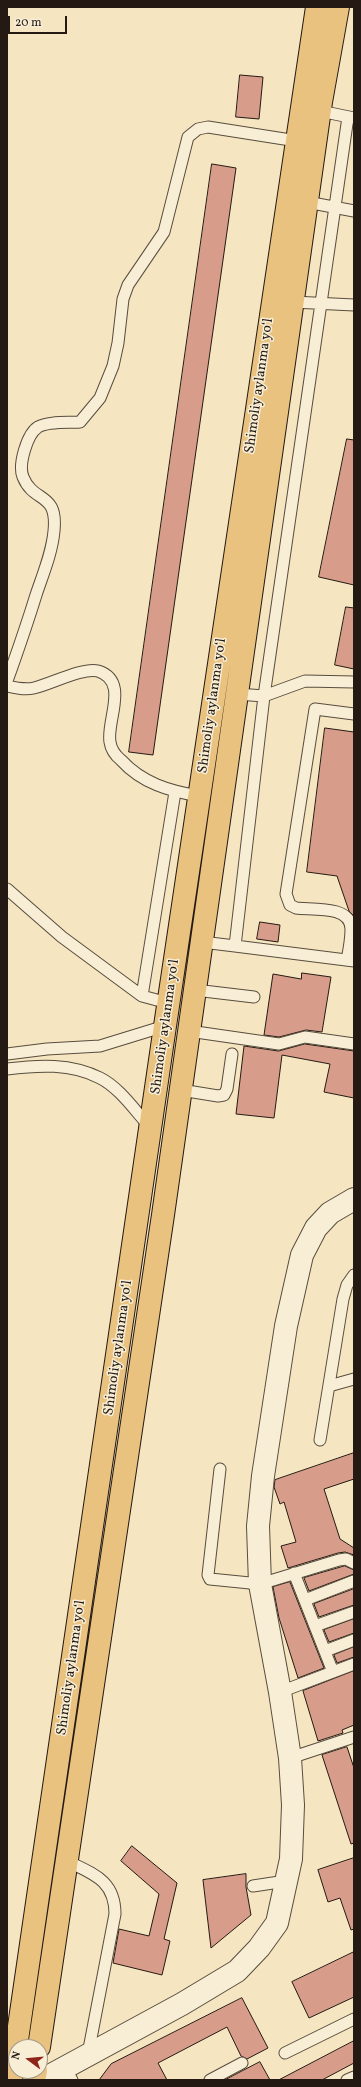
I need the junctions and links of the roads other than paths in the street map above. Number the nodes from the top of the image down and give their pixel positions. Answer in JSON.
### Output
{"nodes":[{"id":1,"x":317,"y":7,"type":"edge"},
{"id":2,"x":338,"y":7,"type":"edge"},
{"id":3,"x":320,"y":111,"type":"junction"},
{"id":4,"x":351,"y":117,"type":"edge"},
{"id":5,"x":297,"y":142,"type":"junction"},
{"id":6,"x":307,"y":202,"type":"junction"},
{"id":7,"x":336,"y":207,"type":"junction"},
{"id":8,"x":354,"y":210,"type":"edge"},
{"id":9,"x":293,"y":302,"type":"junction"},
{"id":10,"x":322,"y":304,"type":"junction"},
{"id":11,"x":354,"y":305,"type":"edge"},
{"id":12,"x":7,"y":681,"type":"edge"},
{"id":13,"x":354,"y":682,"type":"edge"},
{"id":14,"x":7,"y":686,"type":"edge"},
{"id":15,"x":237,"y":694,"type":"junction"},
{"id":16,"x":264,"y":696,"type":"junction"},
{"id":17,"x":354,"y":714,"type":"edge"},
{"id":18,"x":175,"y":792,"type":"junction"},
{"id":19,"x":199,"y":796,"type":"junction"},
{"id":20,"x":222,"y":798,"type":"junction"},
{"id":21,"x":7,"y":889,"type":"edge"},
{"id":22,"x":202,"y":942,"type":"junction"},
{"id":23,"x":235,"y":946,"type":"junction"},
{"id":24,"x":351,"y":960,"type":"edge"},
{"id":25,"x":195,"y":990,"type":"junction"},
{"id":26,"x":142,"y":996,"type":"junction"},
{"id":27,"x":254,"y":997,"type":"dead end"},
{"id":28,"x":168,"y":1003,"type":"junction"},
{"id":29,"x":165,"y":1026,"type":"junction"},
{"id":30,"x":189,"y":1031,"type":"junction"},
{"id":31,"x":354,"y":1044,"type":"edge"},
{"id":32,"x":7,"y":1054,"type":"edge"},
{"id":33,"x":232,"y":1054,"type":"dead end"},
{"id":34,"x":7,"y":1069,"type":"edge"},
{"id":35,"x":181,"y":1090,"type":"junction"},
{"id":36,"x":151,"y":1129,"type":"junction"},
{"id":37,"x":354,"y":1199,"type":"edge"},
{"id":38,"x":354,"y":1275,"type":"edge"},
{"id":39,"x":127,"y":1295,"type":"junction"},
{"id":40,"x":150,"y":1299,"type":"junction"},
{"id":41,"x":354,"y":1379,"type":"edge"},
{"id":42,"x":329,"y":1386,"type":"junction"},
{"id":43,"x":320,"y":1440,"type":"dead end"},
{"id":44,"x":220,"y":1469,"type":"dead end"},
{"id":45,"x":354,"y":1563,"type":"edge"},
{"id":46,"x":294,"y":1573,"type":"junction"},
{"id":47,"x":354,"y":1581,"type":"edge"},
{"id":48,"x":260,"y":1584,"type":"junction"},
{"id":49,"x":305,"y":1600,"type":"junction"},
{"id":50,"x":354,"y":1612,"type":"edge"},
{"id":51,"x":315,"y":1626,"type":"junction"},
{"id":52,"x":354,"y":1640,"type":"edge"},
{"id":53,"x":324,"y":1651,"type":"junction"},
{"id":54,"x":354,"y":1664,"type":"edge"},
{"id":55,"x":333,"y":1672,"type":"junction"},
{"id":56,"x":280,"y":1692,"type":"junction"},
{"id":57,"x":354,"y":1737,"type":"edge"},
{"id":58,"x":290,"y":1758,"type":"junction"},
{"id":59,"x":67,"y":1861,"type":"junction"},
{"id":60,"x":286,"y":1881,"type":"junction"},
{"id":61,"x":253,"y":1886,"type":"dead end"},
{"id":62,"x":354,"y":2019,"type":"edge"},
{"id":63,"x":17,"y":2039,"type":"edge"},
{"id":64,"x":40,"y":2039,"type":"edge"},
{"id":65,"x":285,"y":2053,"type":"dead end"},
{"id":66,"x":88,"y":2054,"type":"junction"},
{"id":67,"x":242,"y":2063,"type":"dead end"},
{"id":68,"x":68,"y":2074,"type":"edge"},
{"id":69,"x":354,"y":2076,"type":"edge"},
{"id":70,"x":42,"y":2080,"type":"edge"},
{"id":71,"x":210,"y":2080,"type":"edge"},
{"id":72,"x":347,"y":2080,"type":"edge"}],
"edges":[{"from":1,"to":5,"type":"main road","name":"Shimoliy aylanma yoʻl"},
{"from":2,"to":3,"type":"main road","name":"Shimoliy aylanma yoʻl"},
{"from":3,"to":4,"type":"lane"},
{"from":3,"to":6,"type":"main road","name":"Shimoliy aylanma yoʻl"},
{"from":4,"to":7,"type":"lane"},
{"from":5,"to":12,"type":"lane"},
{"from":5,"to":19,"type":"main road","name":"Shimoliy aylanma yoʻl"},
{"from":6,"to":7,"type":"lane"},
{"from":6,"to":9,"type":"main road","name":"Shimoliy aylanma yoʻl"},
{"from":7,"to":8,"type":"lane"},
{"from":7,"to":10,"type":"lane"},
{"from":9,"to":10,"type":"lane"},
{"from":9,"to":15,"type":"main road","name":"Shimoliy aylanma yoʻl"},
{"from":10,"to":11,"type":"lane"},
{"from":10,"to":16,"type":"lane"},
{"from":13,"to":16,"type":"lane"},
{"from":14,"to":18,"type":"lane"},
{"from":15,"to":16,"type":"lane"},
{"from":15,"to":20,"type":"main road","name":"Shimoliy aylanma yoʻl"},
{"from":16,"to":23,"type":"lane"},
{"from":17,"to":24,"type":"lane"},
{"from":18,"to":19,"type":"lane"},
{"from":18,"to":26,"type":"lane"},
{"from":19,"to":20,"type":"main road"},
{"from":19,"to":28,"type":"main road","name":"Shimoliy aylanma yoʻl"},
{"from":20,"to":22,"type":"main road","name":"Shimoliy aylanma yoʻl"},
{"from":21,"to":26,"type":"lane"},
{"from":22,"to":23,"type":"lane"},
{"from":22,"to":25,"type":"main road","name":"Shimoliy aylanma yoʻl"},
{"from":23,"to":24,"type":"lane"},
{"from":25,"to":27,"type":"lane"},
{"from":25,"to":30,"type":"main road","name":"Shimoliy aylanma yoʻl"},
{"from":26,"to":28,"type":"lane"},
{"from":28,"to":29,"type":"main road","name":"Shimoliy aylanma yoʻl"},
{"from":29,"to":32,"type":"lane"},
{"from":29,"to":36,"type":"main road","name":"Shimoliy aylanma yoʻl"},
{"from":30,"to":31,"type":"lane"},
{"from":30,"to":35,"type":"main road","name":"Shimoliy aylanma yoʻl"},
{"from":33,"to":35,"type":"lane"},
{"from":34,"to":36,"type":"lane"},
{"from":35,"to":40,"type":"main road","name":"Shimoliy aylanma yoʻl"},
{"from":36,"to":39,"type":"main road","name":"Shimoliy aylanma yoʻl"},
{"from":37,"to":48,"type":"street"},
{"from":38,"to":42,"type":"lane"},
{"from":39,"to":40,"type":"main road"},
{"from":39,"to":63,"type":"main road","name":"Shimoliy aylanma yoʻl"},
{"from":40,"to":59,"type":"main road","name":"Shimoliy aylanma yoʻl"},
{"from":41,"to":42,"type":"lane"},
{"from":42,"to":43,"type":"lane"},
{"from":44,"to":48,"type":"lane"},
{"from":45,"to":46,"type":"lane"},
{"from":46,"to":48,"type":"lane"},
{"from":46,"to":49,"type":"lane"},
{"from":47,"to":49,"type":"lane"},
{"from":48,"to":56,"type":"street"},
{"from":49,"to":51,"type":"lane"},
{"from":50,"to":51,"type":"lane"},
{"from":51,"to":53,"type":"lane"},
{"from":52,"to":53,"type":"lane"},
{"from":53,"to":55,"type":"lane"},
{"from":54,"to":55,"type":"lane"},
{"from":55,"to":56,"type":"lane"},
{"from":56,"to":58,"type":"street"},
{"from":57,"to":58,"type":"lane"},
{"from":58,"to":60,"type":"street"},
{"from":59,"to":64,"type":"main road","name":"Shimoliy aylanma yoʻl"},
{"from":59,"to":66,"type":"lane"},
{"from":60,"to":61,"type":"lane"},
{"from":60,"to":66,"type":"street"},
{"from":62,"to":65,"type":"lane"},
{"from":66,"to":68,"type":"street"},
{"from":67,"to":71,"type":"lane"},
{"from":68,"to":70,"type":"street"},
{"from":69,"to":72,"type":"lane"}]}
